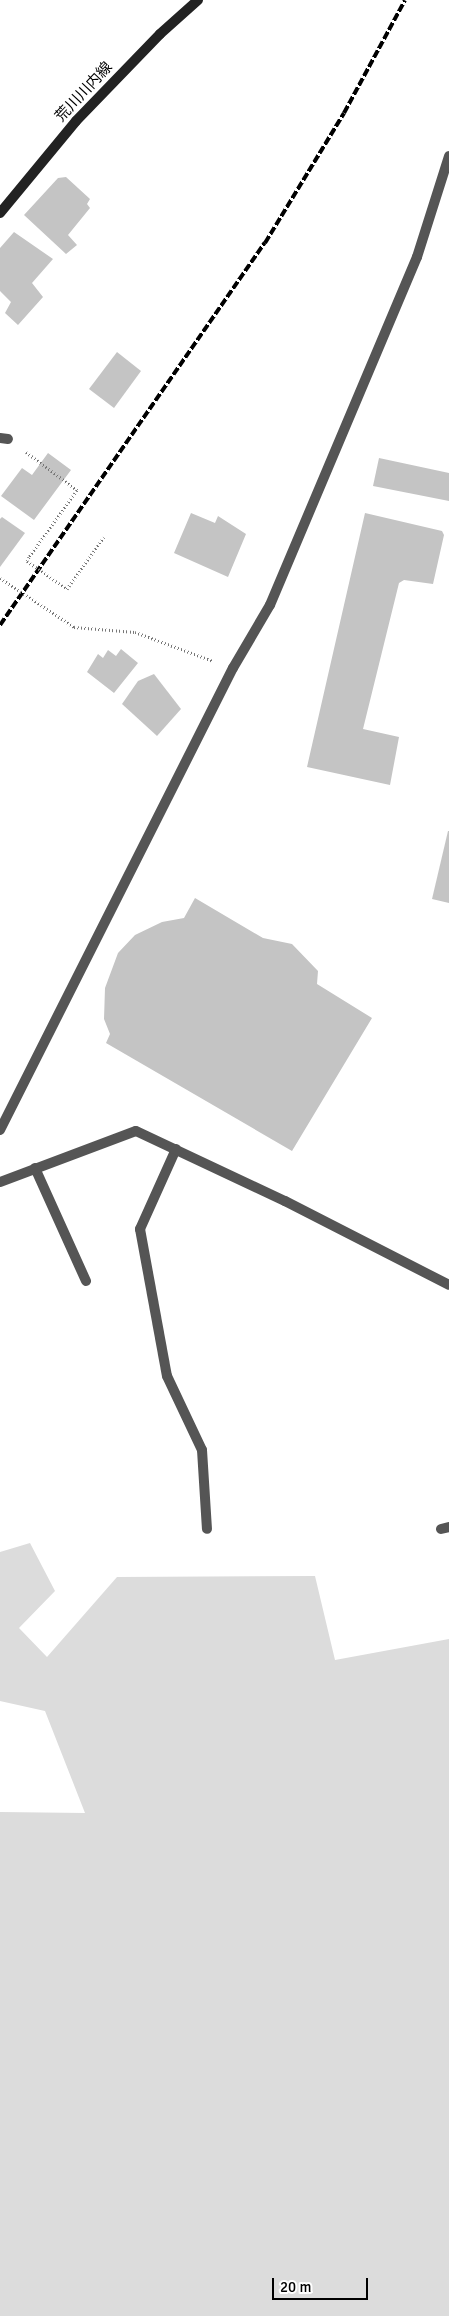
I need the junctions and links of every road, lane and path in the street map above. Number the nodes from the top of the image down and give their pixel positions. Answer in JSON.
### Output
{"nodes":[{"id":1,"x":198,"y":0,"type":"edge"},
{"id":2,"x":449,"y":156,"type":"edge"},
{"id":3,"x":0,"y":213,"type":"edge"},
{"id":4,"x":4,"y":438,"type":"edge"},
{"id":5,"x":104,"y":537,"type":"dead end"},
{"id":6,"x":0,"y":578,"type":"edge"},
{"id":7,"x":233,"y":668,"type":"junction"},
{"id":8,"x":0,"y":1130,"type":"edge"},
{"id":9,"x":176,"y":1149,"type":"junction"},
{"id":10,"x":35,"y":1168,"type":"junction"},
{"id":11,"x":0,"y":1182,"type":"edge"},
{"id":12,"x":86,"y":1281,"type":"dead end"},
{"id":13,"x":449,"y":1285,"type":"edge"},
{"id":14,"x":207,"y":1529,"type":"dead end"}],
"edges":[{"from":1,"to":3,"type":"main road","name":"荒川川内線"},
{"from":2,"to":7,"type":"street"},
{"from":4,"to":5,"type":"path","bridge":true},
{"from":6,"to":7,"type":"path","bridge":true},
{"from":7,"to":8,"type":"street"},
{"from":9,"to":10,"type":"street"},
{"from":9,"to":13,"type":"street"},
{"from":9,"to":14,"type":"street"},
{"from":10,"to":11,"type":"street"},
{"from":10,"to":12,"type":"street"}]}
